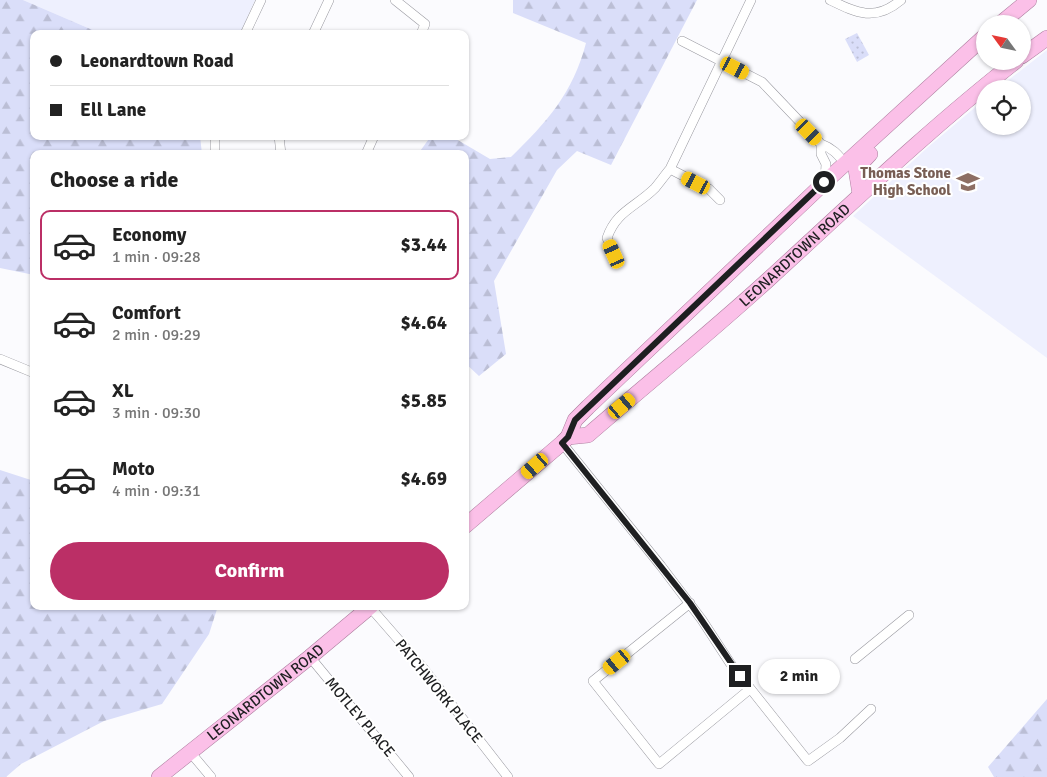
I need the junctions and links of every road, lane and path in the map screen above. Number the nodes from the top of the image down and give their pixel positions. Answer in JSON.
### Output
{"nodes":[{"id":1,"x":261,"y":0,"type":"edge"},
{"id":2,"x":329,"y":0,"type":"edge"},
{"id":3,"x":395,"y":0,"type":"edge"},
{"id":4,"x":750,"y":0,"type":"edge"},
{"id":5,"x":830,"y":0,"type":"edge"},
{"id":6,"x":901,"y":0,"type":"edge"},
{"id":7,"x":1029,"y":0,"type":"edge"},
{"id":8,"x":1011,"y":15,"type":"edge"},
{"id":9,"x":247,"y":30,"type":"edge"},
{"id":10,"x":315,"y":30,"type":"edge"},
{"id":11,"x":423,"y":30,"type":"edge"},
{"id":12,"x":1047,"y":38,"type":"edge"},
{"id":13,"x":682,"y":42,"type":"dead end"},
{"id":14,"x":976,"y":44,"type":"edge"},
{"id":15,"x":1031,"y":50,"type":"edge"},
{"id":16,"x":721,"y":61,"type":"junction"},
{"id":17,"x":1005,"y":70,"type":"edge"},
{"id":18,"x":924,"y":91,"type":"junction"},
{"id":19,"x":821,"y":144,"type":"junction"},
{"id":20,"x":845,"y":164,"type":"junction"},
{"id":21,"x":670,"y":169,"type":"junction"},
{"id":22,"x":824,"y":182,"type":"junction"},
{"id":23,"x":860,"y":194,"type":"junction"},
{"id":24,"x":720,"y":200,"type":"dead end"},
{"id":25,"x":811,"y":240,"type":"junction"},
{"id":26,"x":614,"y":254,"type":"dead end"},
{"id":27,"x":0,"y":359,"type":"edge"},
{"id":28,"x":30,"y":371,"type":"edge"},
{"id":29,"x":565,"y":440,"type":"junction"},
{"id":30,"x":469,"y":523,"type":"edge"},
{"id":31,"x":690,"y":603,"type":"junction"},
{"id":32,"x":365,"y":610,"type":"edge"},
{"id":33,"x":373,"y":610,"type":"edge"},
{"id":34,"x":909,"y":615,"type":"dead end"},
{"id":35,"x":310,"y":657,"type":"junction"},
{"id":36,"x":855,"y":659,"type":"dead end"},
{"id":37,"x":750,"y":689,"type":"junction"},
{"id":38,"x":871,"y":709,"type":"dead end"},
{"id":39,"x":190,"y":752,"type":"junction"},
{"id":40,"x":159,"y":777,"type":"edge"},
{"id":41,"x":211,"y":777,"type":"edge"},
{"id":42,"x":409,"y":777,"type":"edge"},
{"id":43,"x":508,"y":777,"type":"edge"}],
"edges":[{"from":1,"to":9,"type":"street"},
{"from":2,"to":10,"type":"street"},
{"from":3,"to":11,"type":"street"},
{"from":4,"to":16,"type":"street"},
{"from":5,"to":6,"type":"street"},
{"from":7,"to":8,"type":"highway"},
{"from":12,"to":15,"type":"highway"},
{"from":13,"to":16,"type":"street"},
{"from":14,"to":18,"type":"highway","name":"LEONARDTOWN ROAD"},
{"from":16,"to":19,"type":"street"},
{"from":16,"to":21,"type":"street"},
{"from":17,"to":23,"type":"highway","name":"LEONARDTOWN ROAD"},
{"from":18,"to":20,"type":"highway","name":"LEONARDTOWN ROAD"},
{"from":18,"to":23,"type":"highway"},
{"from":19,"to":20,"type":"street"},
{"from":19,"to":22,"type":"street"},
{"from":20,"to":22,"type":"highway","name":"LEONARDTOWN ROAD"},
{"from":20,"to":25,"type":"highway"},
{"from":21,"to":24,"type":"street"},
{"from":21,"to":26,"type":"street"},
{"from":22,"to":29,"type":"highway","name":"LEONARDTOWN ROAD"},
{"from":23,"to":25,"type":"highway","name":"LEONARDTOWN ROAD"},
{"from":25,"to":29,"type":"highway","name":"LEONARDTOWN ROAD"},
{"from":27,"to":28,"type":"street"},
{"from":29,"to":30,"type":"highway","name":"LEONARDTOWN ROAD"},
{"from":29,"to":31,"type":"street"},
{"from":31,"to":37,"type":"street"},
{"from":31,"to":37,"type":"street"},
{"from":32,"to":35,"type":"highway","name":"LEONARDTOWN ROAD"},
{"from":33,"to":43,"type":"street","name":"PATCHWORK PLACE"},
{"from":34,"to":36,"type":"street"},
{"from":35,"to":39,"type":"highway","name":"LEONARDTOWN ROAD"},
{"from":35,"to":42,"type":"street","name":"MOTLEY PLACE"},
{"from":37,"to":38,"type":"street"},
{"from":39,"to":40,"type":"highway","name":"LEONARDTOWN ROAD"},
{"from":39,"to":41,"type":"street"}]}
